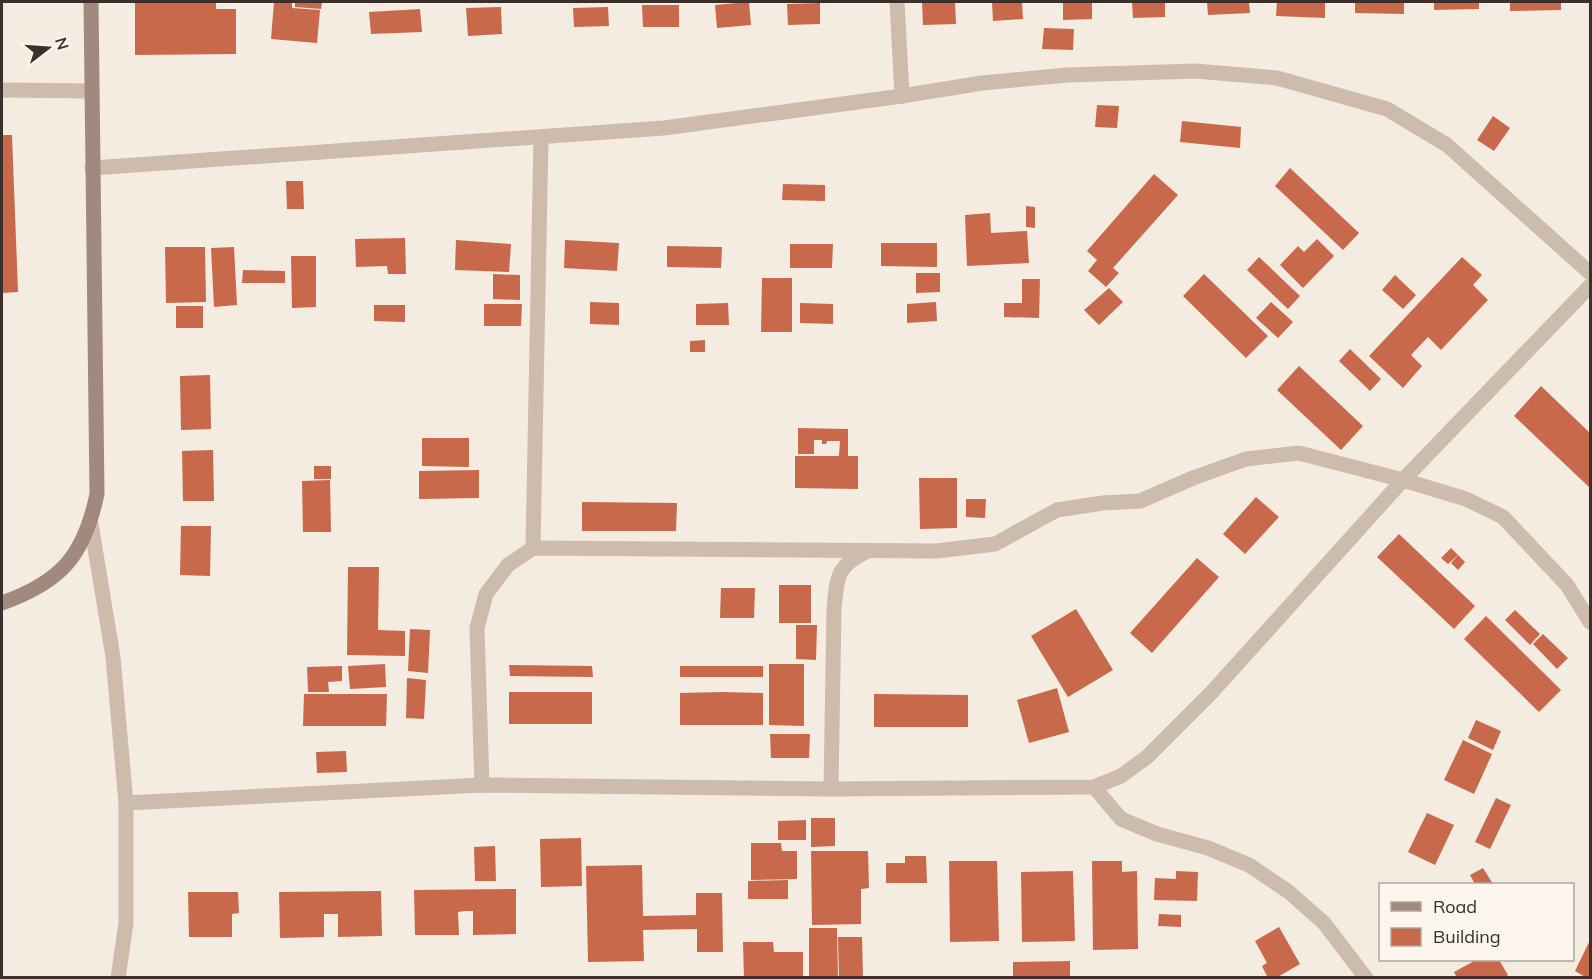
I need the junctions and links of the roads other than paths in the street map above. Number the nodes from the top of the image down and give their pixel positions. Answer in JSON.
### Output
{"nodes":[{"id":1,"x":91,"y":2,"type":"edge"},
{"id":2,"x":897,"y":2,"type":"edge"},
{"id":3,"x":2,"y":90,"type":"edge"},
{"id":4,"x":92,"y":91,"type":"junction"},
{"id":5,"x":902,"y":96,"type":"junction"},
{"id":6,"x":541,"y":137,"type":"junction"},
{"id":7,"x":92,"y":168,"type":"junction"},
{"id":8,"x":1590,"y":273,"type":"edge"},
{"id":9,"x":1590,"y":286,"type":"edge"},
{"id":10,"x":1403,"y":480,"type":"junction"},
{"id":11,"x":91,"y":524,"type":"junction"},
{"id":12,"x":533,"y":548,"type":"junction"},
{"id":13,"x":869,"y":551,"type":"junction"},
{"id":14,"x":2,"y":603,"type":"edge"},
{"id":15,"x":1590,"y":622,"type":"edge"},
{"id":16,"x":483,"y":785,"type":"junction"},
{"id":17,"x":1094,"y":788,"type":"junction"},
{"id":18,"x":831,"y":789,"type":"junction"},
{"id":19,"x":126,"y":802,"type":"junction"},
{"id":20,"x":117,"y":978,"type":"edge"},
{"id":21,"x":1366,"y":978,"type":"edge"}],
"edges":[{"from":1,"to":4,"type":"street"},
{"from":2,"to":5,"type":"street"},
{"from":3,"to":4,"type":"street"},
{"from":4,"to":7,"type":"street"},
{"from":5,"to":6,"type":"street"},
{"from":5,"to":8,"type":"street"},
{"from":6,"to":7,"type":"street"},
{"from":6,"to":12,"type":"street"},
{"from":7,"to":11,"type":"street"},
{"from":9,"to":10,"type":"street"},
{"from":10,"to":13,"type":"street"},
{"from":10,"to":15,"type":"street"},
{"from":10,"to":17,"type":"street"},
{"from":11,"to":14,"type":"street"},
{"from":11,"to":19,"type":"street"},
{"from":12,"to":13,"type":"street"},
{"from":12,"to":16,"type":"street"},
{"from":13,"to":18,"type":"street"},
{"from":16,"to":18,"type":"street"},
{"from":16,"to":19,"type":"street"},
{"from":17,"to":18,"type":"street"},
{"from":17,"to":21,"type":"street"},
{"from":19,"to":20,"type":"street"}]}
